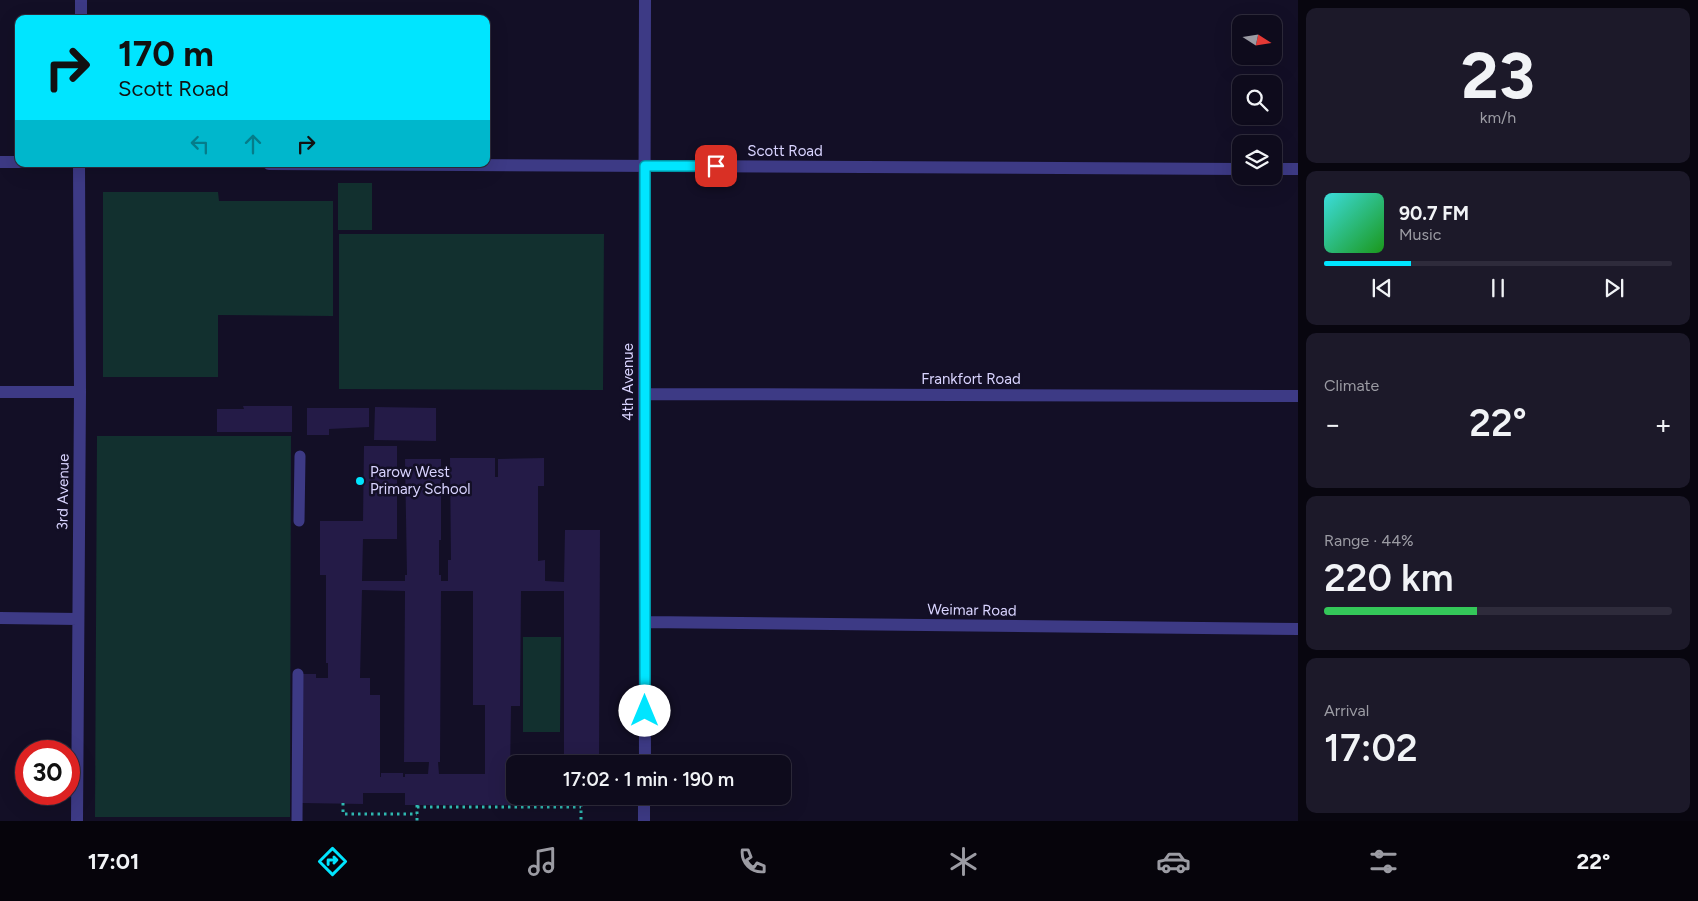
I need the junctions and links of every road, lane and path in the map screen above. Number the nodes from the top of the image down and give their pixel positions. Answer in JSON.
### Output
{"nodes":[{"id":1,"x":81,"y":0,"type":"edge"},
{"id":2,"x":645,"y":0,"type":"edge"},
{"id":3,"x":81,"y":15,"type":"edge"},
{"id":4,"x":0,"y":162,"type":"edge"},
{"id":5,"x":15,"y":162,"type":"edge"},
{"id":6,"x":490,"y":165,"type":"edge"},
{"id":7,"x":645,"y":166,"type":"junction"},
{"id":8,"x":79,"y":167,"type":"edge"},
{"id":9,"x":1232,"y":169,"type":"edge"},
{"id":10,"x":1282,"y":169,"type":"edge"},
{"id":11,"x":1298,"y":169,"type":"edge"},
{"id":12,"x":0,"y":392,"type":"edge"},
{"id":13,"x":80,"y":392,"type":"junction"},
{"id":14,"x":644,"y":394,"type":"junction"},
{"id":15,"x":1298,"y":396,"type":"edge"},
{"id":16,"x":300,"y":456,"type":"dead end"},
{"id":17,"x":299,"y":521,"type":"dead end"},
{"id":18,"x":0,"y":618,"type":"edge"},
{"id":19,"x":78,"y":619,"type":"junction"},
{"id":20,"x":645,"y":622,"type":"junction"},
{"id":21,"x":1298,"y":630,"type":"edge"},
{"id":22,"x":298,"y":674,"type":"dead end"},
{"id":23,"x":645,"y":755,"type":"edge"},
{"id":24,"x":343,"y":804,"type":"dead end"},
{"id":25,"x":644,"y":805,"type":"edge"},
{"id":26,"x":417,"y":814,"type":"junction"},
{"id":27,"x":77,"y":821,"type":"edge"},
{"id":28,"x":297,"y":821,"type":"edge"},
{"id":29,"x":417,"y":821,"type":"edge"},
{"id":30,"x":581,"y":821,"type":"edge"},
{"id":31,"x":644,"y":821,"type":"edge"}],
"edges":[{"from":1,"to":3,"type":"street"},
{"from":2,"to":7,"type":"street","name":"4th Avenue"},
{"from":4,"to":5,"type":"street"},
{"from":6,"to":7,"type":"street","name":"Scott Road"},
{"from":7,"to":9,"type":"street","name":"Scott Road"},
{"from":7,"to":14,"type":"street","name":"4th Avenue"},
{"from":8,"to":13,"type":"street","name":"3rd Avenue"},
{"from":10,"to":11,"type":"street"},
{"from":12,"to":13,"type":"street"},
{"from":13,"to":19,"type":"street","name":"3rd Avenue"},
{"from":14,"to":15,"type":"street","name":"Frankfort Road"},
{"from":14,"to":20,"type":"street","name":"4th Avenue"},
{"from":16,"to":17,"type":"lane"},
{"from":18,"to":19,"type":"street"},
{"from":19,"to":27,"type":"street","name":"3rd Avenue"},
{"from":20,"to":21,"type":"street","name":"Weimar Road"},
{"from":20,"to":23,"type":"street","name":"4th Avenue"},
{"from":22,"to":28,"type":"lane"},
{"from":24,"to":26,"type":"path"},
{"from":25,"to":31,"type":"street"},
{"from":26,"to":29,"type":"path"},
{"from":26,"to":30,"type":"path"}]}
